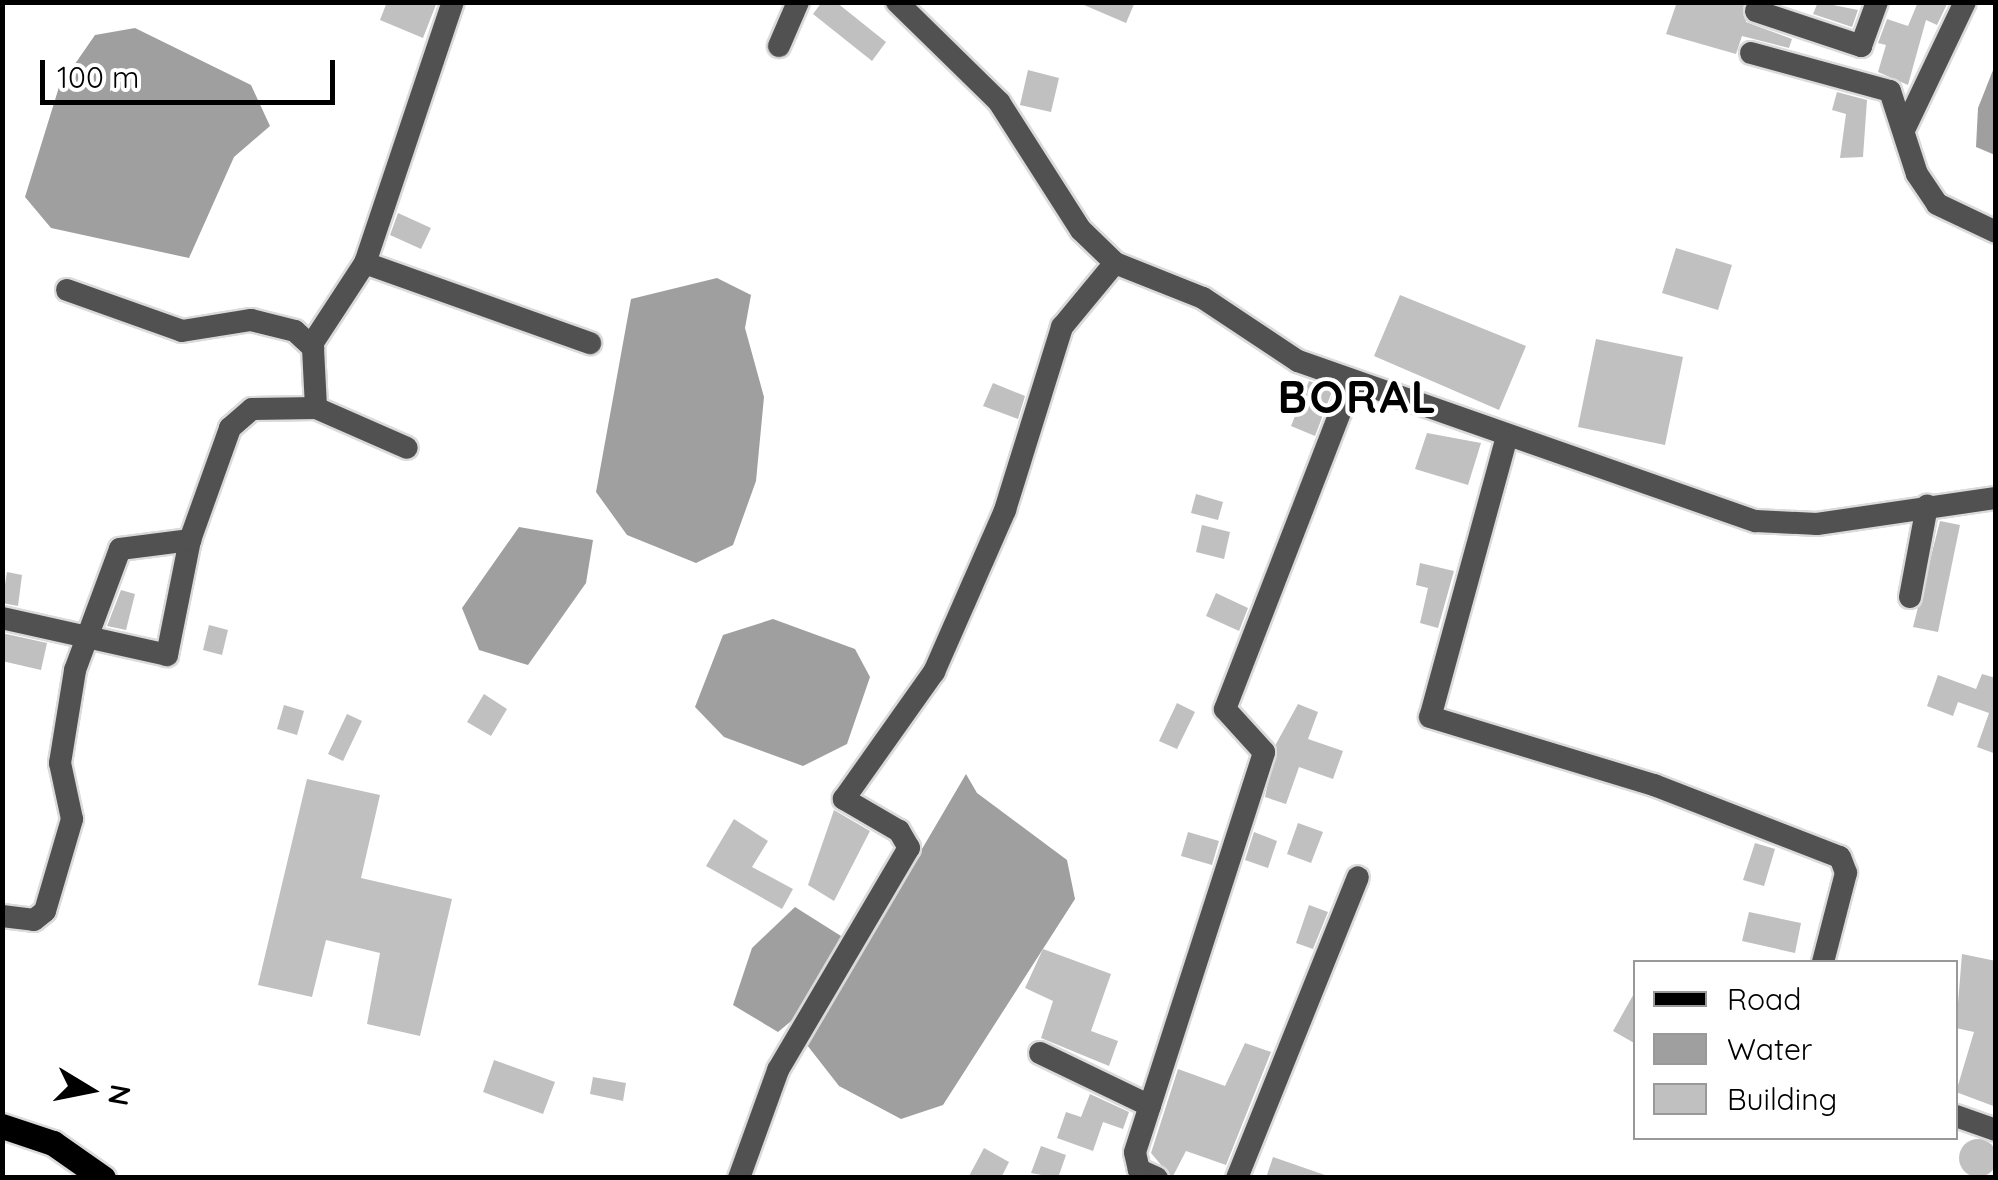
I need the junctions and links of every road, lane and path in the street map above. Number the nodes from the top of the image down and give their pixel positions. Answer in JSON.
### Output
{"nodes":[{"id":1,"x":452,"y":2,"type":"edge"},
{"id":2,"x":798,"y":2,"type":"edge"},
{"id":3,"x":898,"y":2,"type":"edge"},
{"id":4,"x":1877,"y":2,"type":"edge"},
{"id":5,"x":1965,"y":2,"type":"edge"},
{"id":6,"x":1756,"y":11,"type":"dead end"},
{"id":7,"x":779,"y":46,"type":"dead end"},
{"id":8,"x":1751,"y":52,"type":"dead end"},
{"id":9,"x":1904,"y":130,"type":"junction"},
{"id":10,"x":1996,"y":232,"type":"edge"},
{"id":11,"x":364,"y":263,"type":"junction"},
{"id":12,"x":1115,"y":263,"type":"junction"},
{"id":13,"x":67,"y":290,"type":"dead end"},
{"id":14,"x":590,"y":343,"type":"dead end"},
{"id":15,"x":312,"y":344,"type":"junction"},
{"id":16,"x":1350,"y":384,"type":"junction"},
{"id":17,"x":316,"y":408,"type":"junction"},
{"id":18,"x":1506,"y":440,"type":"junction"},
{"id":19,"x":407,"y":448,"type":"dead end"},
{"id":20,"x":1996,"y":498,"type":"edge"},
{"id":21,"x":1927,"y":506,"type":"junction"},
{"id":22,"x":190,"y":540,"type":"junction"},
{"id":23,"x":1910,"y":597,"type":"dead end"},
{"id":24,"x":2,"y":618,"type":"edge"},
{"id":25,"x":83,"y":639,"type":"junction"},
{"id":26,"x":1358,"y":878,"type":"dead end"},
{"id":27,"x":2,"y":916,"type":"edge"},
{"id":28,"x":1824,"y":960,"type":"edge"},
{"id":29,"x":1040,"y":1053,"type":"dead end"},
{"id":30,"x":1150,"y":1106,"type":"junction"},
{"id":31,"x":1958,"y":1117,"type":"edge"},
{"id":32,"x":2,"y":1126,"type":"edge"},
{"id":33,"x":1996,"y":1130,"type":"edge"},
{"id":34,"x":103,"y":1178,"type":"edge"},
{"id":35,"x":739,"y":1178,"type":"edge"},
{"id":36,"x":1157,"y":1178,"type":"edge"},
{"id":37,"x":1237,"y":1178,"type":"edge"}],
"edges":[{"from":1,"to":11,"type":"street"},
{"from":2,"to":7,"type":"street"},
{"from":3,"to":12,"type":"street"},
{"from":4,"to":6,"type":"street"},
{"from":5,"to":9,"type":"street"},
{"from":8,"to":9,"type":"street"},
{"from":9,"to":10,"type":"street"},
{"from":11,"to":14,"type":"street"},
{"from":11,"to":15,"type":"street"},
{"from":12,"to":16,"type":"street"},
{"from":12,"to":35,"type":"street"},
{"from":13,"to":15,"type":"street"},
{"from":15,"to":17,"type":"street"},
{"from":16,"to":18,"type":"street"},
{"from":16,"to":30,"type":"street"},
{"from":17,"to":19,"type":"street"},
{"from":17,"to":22,"type":"street"},
{"from":18,"to":21,"type":"street"},
{"from":18,"to":28,"type":"street"},
{"from":20,"to":21,"type":"street"},
{"from":21,"to":23,"type":"street"},
{"from":22,"to":25,"type":"street"},
{"from":22,"to":25,"type":"street"},
{"from":24,"to":25,"type":"street"},
{"from":25,"to":27,"type":"street"},
{"from":26,"to":37,"type":"street"},
{"from":29,"to":30,"type":"street"},
{"from":30,"to":36,"type":"street"},
{"from":31,"to":33,"type":"street"},
{"from":32,"to":34,"type":"main road"}]}
